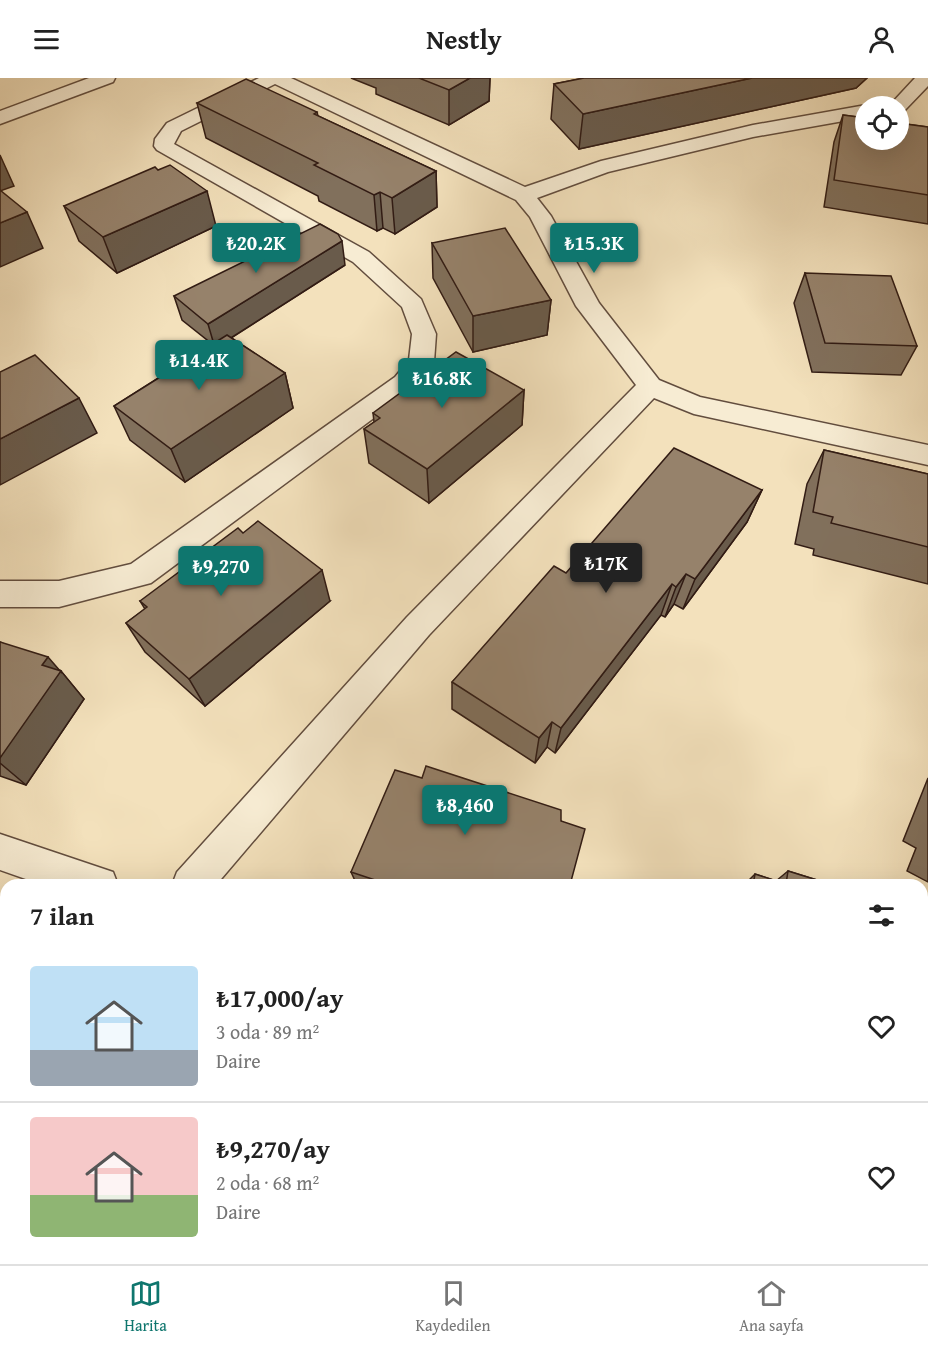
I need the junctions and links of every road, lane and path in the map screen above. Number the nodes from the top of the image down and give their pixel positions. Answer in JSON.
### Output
{"nodes":[{"id":1,"x":106,"y":78,"type":"edge"},
{"id":2,"x":274,"y":78,"type":"edge"},
{"id":3,"x":925,"y":78,"type":"edge"},
{"id":4,"x":909,"y":102,"type":"edge"},
{"id":5,"x":855,"y":113,"type":"edge"},
{"id":6,"x":0,"y":118,"type":"edge"},
{"id":7,"x":524,"y":195,"type":"junction"},
{"id":8,"x":650,"y":386,"type":"junction"},
{"id":9,"x":928,"y":455,"type":"edge"},
{"id":10,"x":0,"y":594,"type":"edge"},
{"id":11,"x":0,"y":852,"type":"edge"},
{"id":12,"x":81,"y":879,"type":"edge"},
{"id":13,"x":196,"y":879,"type":"edge"}],
"edges":[{"from":1,"to":6,"type":"street"},
{"from":2,"to":7,"type":"street"},
{"from":2,"to":10,"type":"street"},
{"from":3,"to":4,"type":"street"},
{"from":5,"to":7,"type":"street"},
{"from":7,"to":8,"type":"street"},
{"from":8,"to":9,"type":"street"},
{"from":8,"to":13,"type":"street"},
{"from":11,"to":12,"type":"street"}]}
